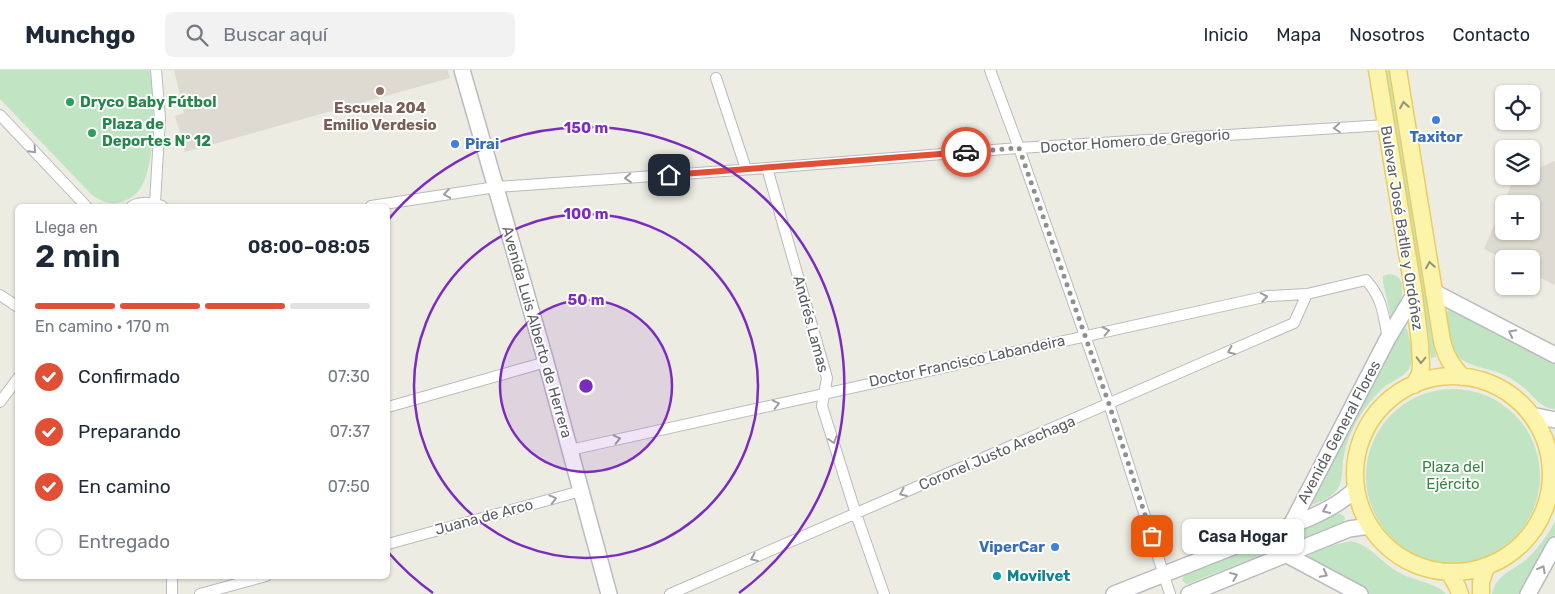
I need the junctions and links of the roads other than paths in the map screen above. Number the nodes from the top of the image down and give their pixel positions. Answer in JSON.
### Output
{"nodes":[{"id":1,"x":156,"y":70,"type":"edge"},
{"id":2,"x":462,"y":70,"type":"edge"},
{"id":3,"x":990,"y":70,"type":"edge"},
{"id":4,"x":1377,"y":70,"type":"edge"},
{"id":5,"x":1398,"y":70,"type":"edge"},
{"id":6,"x":716,"y":78,"type":"dead end"},
{"id":7,"x":0,"y":115,"type":"edge"},
{"id":8,"x":1386,"y":125,"type":"junction"},
{"id":9,"x":1019,"y":148,"type":"junction"},
{"id":10,"x":767,"y":168,"type":"junction"},
{"id":11,"x":746,"y":169,"type":"junction"},
{"id":12,"x":496,"y":187,"type":"junction"},
{"id":13,"x":84,"y":204,"type":"edge"},
{"id":14,"x":159,"y":204,"type":"edge"},
{"id":15,"x":384,"y":204,"type":"edge"},
{"id":16,"x":1434,"y":292,"type":"junction"},
{"id":17,"x":1307,"y":294,"type":"junction"},
{"id":18,"x":0,"y":295,"type":"edge"},
{"id":19,"x":1414,"y":295,"type":"junction"},
{"id":20,"x":15,"y":306,"type":"edge"},
{"id":21,"x":1085,"y":336,"type":"junction"},
{"id":22,"x":1388,"y":338,"type":"junction"},
{"id":23,"x":1555,"y":355,"type":"edge"},
{"id":24,"x":546,"y":362,"type":"junction"},
{"id":25,"x":1462,"y":377,"type":"junction"},
{"id":26,"x":15,"y":382,"type":"edge"},
{"id":27,"x":1414,"y":385,"type":"junction"},
{"id":28,"x":824,"y":393,"type":"junction"},
{"id":29,"x":0,"y":402,"type":"edge"},
{"id":30,"x":1109,"y":404,"type":"junction"},
{"id":31,"x":390,"y":406,"type":"edge"},
{"id":32,"x":1531,"y":415,"type":"junction"},
{"id":33,"x":1555,"y":420,"type":"edge"},
{"id":34,"x":570,"y":450,"type":"junction"},
{"id":35,"x":1553,"y":460,"type":"edge"},
{"id":36,"x":1356,"y":488,"type":"junction"},
{"id":37,"x":581,"y":491,"type":"junction"},
{"id":38,"x":856,"y":514,"type":"junction"},
{"id":39,"x":1291,"y":525,"type":"junction"},
{"id":40,"x":1370,"y":526,"type":"junction"},
{"id":41,"x":390,"y":543,"type":"edge"},
{"id":42,"x":1555,"y":545,"type":"edge"},
{"id":43,"x":1287,"y":555,"type":"junction"},
{"id":44,"x":1486,"y":567,"type":"junction"},
{"id":45,"x":1448,"y":572,"type":"junction"},
{"id":46,"x":1164,"y":574,"type":"junction"},
{"id":47,"x":172,"y":579,"type":"edge"},
{"id":48,"x":255,"y":579,"type":"edge"},
{"id":49,"x":172,"y":594,"type":"edge"},
{"id":50,"x":200,"y":594,"type":"edge"},
{"id":51,"x":609,"y":594,"type":"edge"},
{"id":52,"x":670,"y":594,"type":"edge"},
{"id":53,"x":884,"y":594,"type":"edge"},
{"id":54,"x":1114,"y":594,"type":"edge"},
{"id":55,"x":1170,"y":594,"type":"edge"},
{"id":56,"x":1189,"y":594,"type":"edge"},
{"id":57,"x":1360,"y":594,"type":"edge"},
{"id":58,"x":1460,"y":594,"type":"edge"},
{"id":59,"x":1481,"y":594,"type":"edge"},
{"id":60,"x":1528,"y":594,"type":"edge"}],
"edges":[{"from":1,"to":14,"type":"street"},
{"from":2,"to":12,"type":"main road","name":"Avenida Luis Alberto de Herrera"},
{"from":3,"to":9,"type":"street"},
{"from":4,"to":8,"type":"main road","name":"Bulevar José Batlle y Ordóñez"},
{"from":16,"to":5,"type":"main road","name":"Bulevar José Batlle y Ordóñez","one_way":true},
{"from":6,"to":11,"type":"street"},
{"from":7,"to":13,"type":"street","one_way":true},
{"from":8,"to":9,"type":"street","name":"Doctor Homero de Gregorio","one_way":true},
{"from":8,"to":19,"type":"main road","name":"Bulevar José Batlle y Ordóñez"},
{"from":9,"to":10,"type":"street","name":"Doctor Homero de Gregorio"},
{"from":9,"to":21,"type":"street"},
{"from":10,"to":11,"type":"street","name":"Doctor Homero de Gregorio"},
{"from":10,"to":28,"type":"street","name":"Andrés Lamas"},
{"from":11,"to":12,"type":"street","name":"Doctor Homero de Gregorio","one_way":true},
{"from":12,"to":15,"type":"street","name":"Doctor Homero de Gregorio","one_way":true},
{"from":12,"to":24,"type":"main road","name":"Avenida Luis Alberto de Herrera"},
{"from":23,"to":16,"type":"main road","one_way":true},
{"from":16,"to":25,"type":"main road","name":"Bulevar José Batlle y Ordóñez"},
{"from":21,"to":17,"type":"street","name":"Doctor Francisco Labandeira","one_way":true},
{"from":17,"to":22,"type":"street","name":"Doctor Francisco Labandeira"},
{"from":17,"to":30,"type":"street","name":"Coronel Justo Arechaga","one_way":true},
{"from":18,"to":20,"type":"street"},
{"from":19,"to":22,"type":"main road","name":"Avenida General Flores"},
{"from":19,"to":27,"type":"main road","name":"Bulevar José Batlle y Ordóñez","one_way":true},
{"from":21,"to":28,"type":"street","name":"Doctor Francisco Labandeira"},
{"from":21,"to":30,"type":"street"},
{"from":22,"to":39,"type":"main road","name":"Avenida General Flores"},
{"from":24,"to":31,"type":"street"},
{"from":24,"to":34,"type":"main road","name":"Avenida Luis Alberto de Herrera"},
{"from":25,"to":27,"type":"main road"},
{"from":25,"to":32,"type":"main road"},
{"from":26,"to":29,"type":"street"},
{"from":27,"to":36,"type":"main road"},
{"from":34,"to":28,"type":"street","name":"Doctor Francisco Labandeira","one_way":true},
{"from":28,"to":38,"type":"street","name":"Andrés Lamas","one_way":true},
{"from":30,"to":38,"type":"street","name":"Coronel Justo Arechaga","one_way":true},
{"from":30,"to":46,"type":"street"},
{"from":32,"to":33,"type":"main road"},
{"from":32,"to":35,"type":"main road"},
{"from":34,"to":37,"type":"main road","name":"Avenida Luis Alberto de Herrera"},
{"from":35,"to":44,"type":"main road"},
{"from":36,"to":39,"type":"main road","name":"Avenida General Flores","one_way":true},
{"from":36,"to":40,"type":"main road"},
{"from":41,"to":37,"type":"street","name":"Juana de Arco","one_way":true},
{"from":37,"to":51,"type":"main road","name":"Avenida Luis Alberto de Herrera"},
{"from":38,"to":52,"type":"street","name":"Coronel Justo Arechaga","one_way":true},
{"from":38,"to":53,"type":"street","name":"Andrés Lamas"},
{"from":39,"to":46,"type":"main road","name":"Avenida General Flores"},
{"from":40,"to":43,"type":"main road"},
{"from":40,"to":45,"type":"main road"},
{"from":60,"to":42,"type":"main road","one_way":true},
{"from":56,"to":43,"type":"main road","one_way":true},
{"from":43,"to":57,"type":"main road","one_way":true},
{"from":44,"to":45,"type":"main road"},
{"from":44,"to":59,"type":"main road"},
{"from":45,"to":58,"type":"main road"},
{"from":46,"to":54,"type":"main road","name":"Avenida General Flores"},
{"from":46,"to":55,"type":"street"},
{"from":47,"to":49,"type":"street"},
{"from":48,"to":50,"type":"street"}]}
